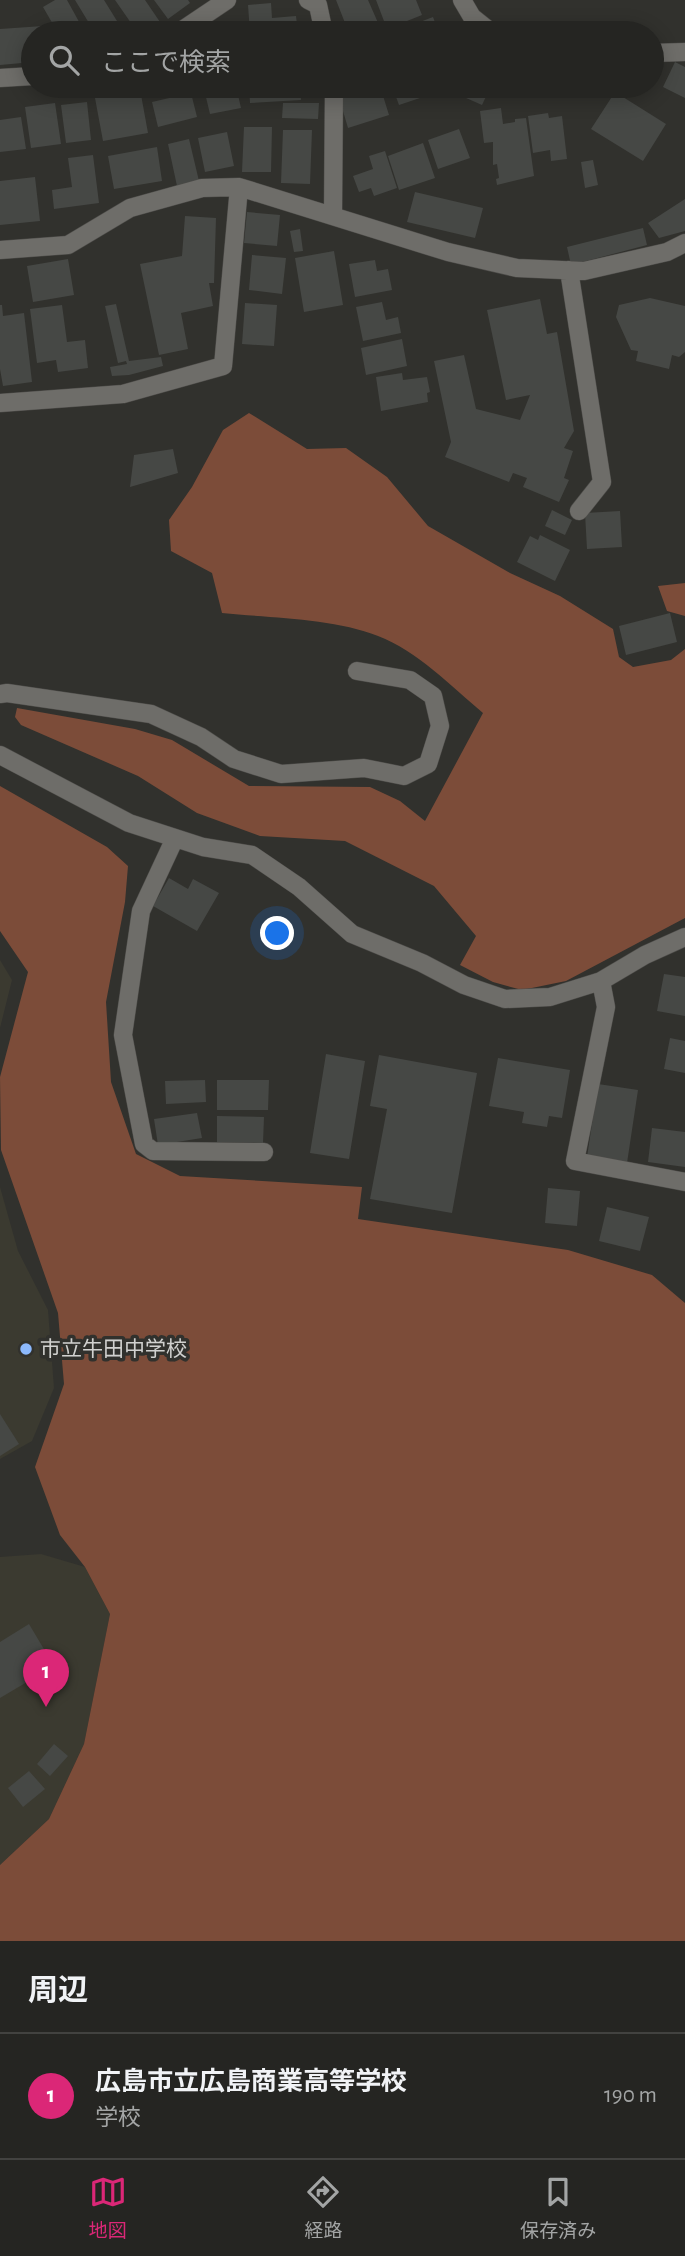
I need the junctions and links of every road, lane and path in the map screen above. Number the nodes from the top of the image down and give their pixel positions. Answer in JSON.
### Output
{"nodes":[{"id":1,"x":227,"y":0,"type":"edge"},
{"id":2,"x":309,"y":0,"type":"edge"},
{"id":3,"x":462,"y":0,"type":"edge"},
{"id":4,"x":196,"y":21,"type":"edge"},
{"id":5,"x":321,"y":21,"type":"edge"},
{"id":6,"x":478,"y":21,"type":"edge"},
{"id":7,"x":685,"y":52,"type":"edge"},
{"id":8,"x":664,"y":53,"type":"edge"},
{"id":9,"x":21,"y":77,"type":"edge"},
{"id":10,"x":0,"y":78,"type":"edge"},
{"id":11,"x":334,"y":98,"type":"edge"},
{"id":12,"x":239,"y":187,"type":"junction"},
{"id":13,"x":333,"y":216,"type":"junction"},
{"id":14,"x":685,"y":243,"type":"edge"},
{"id":15,"x":0,"y":250,"type":"edge"},
{"id":16,"x":569,"y":270,"type":"junction"},
{"id":17,"x":0,"y":403,"type":"edge"},
{"id":18,"x":579,"y":511,"type":"dead end"},
{"id":19,"x":358,"y":671,"type":"dead end"},
{"id":20,"x":0,"y":694,"type":"edge"},
{"id":21,"x":0,"y":755,"type":"edge"},
{"id":22,"x":175,"y":838,"type":"junction"},
{"id":23,"x":685,"y":937,"type":"edge"},
{"id":24,"x":601,"y":981,"type":"junction"},
{"id":25,"x":264,"y":1152,"type":"dead end"},
{"id":26,"x":685,"y":1182,"type":"edge"}],
"edges":[{"from":1,"to":4,"type":"street"},
{"from":2,"to":5,"type":"street"},
{"from":3,"to":6,"type":"street"},
{"from":7,"to":8,"type":"street"},
{"from":9,"to":10,"type":"street"},
{"from":11,"to":13,"type":"street"},
{"from":12,"to":13,"type":"street"},
{"from":12,"to":15,"type":"street"},
{"from":12,"to":17,"type":"street"},
{"from":13,"to":16,"type":"street"},
{"from":14,"to":16,"type":"street"},
{"from":16,"to":18,"type":"street"},
{"from":19,"to":20,"type":"street"},
{"from":21,"to":22,"type":"street"},
{"from":22,"to":24,"type":"street"},
{"from":22,"to":25,"type":"street"},
{"from":23,"to":24,"type":"street"},
{"from":24,"to":26,"type":"street"}]}
